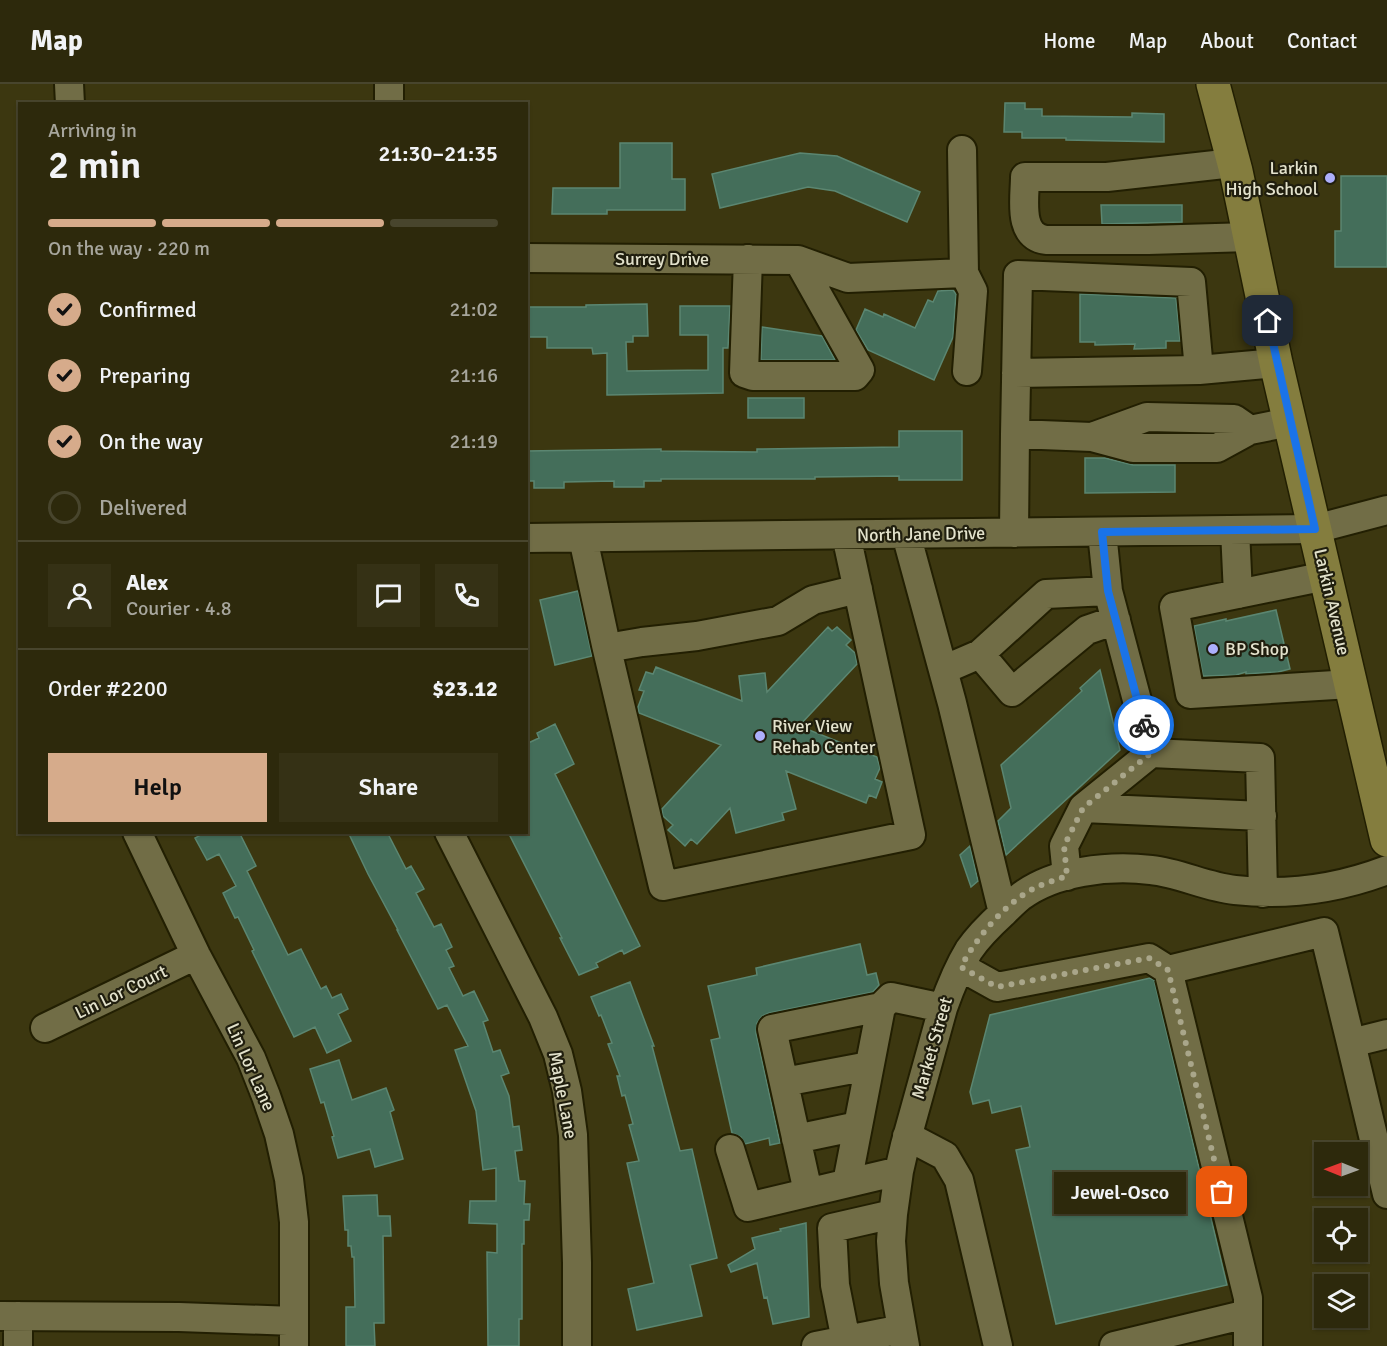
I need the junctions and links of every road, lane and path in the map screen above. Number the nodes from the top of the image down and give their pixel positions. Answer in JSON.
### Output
{"nodes":[{"id":1,"x":69,"y":84,"type":"edge"},
{"id":2,"x":389,"y":84,"type":"edge"},
{"id":3,"x":1213,"y":84,"type":"edge"},
{"id":4,"x":70,"y":102,"type":"edge"},
{"id":5,"x":389,"y":102,"type":"edge"},
{"id":6,"x":962,"y":150,"type":"dead end"},
{"id":7,"x":1233,"y":163,"type":"junction"},
{"id":8,"x":1250,"y":237,"type":"junction"},
{"id":9,"x":528,"y":258,"type":"edge"},
{"id":10,"x":747,"y":259,"type":"junction"},
{"id":11,"x":798,"y":260,"type":"junction"},
{"id":12,"x":964,"y":273,"type":"junction"},
{"id":13,"x":1276,"y":363,"type":"junction"},
{"id":14,"x":1199,"y":370,"type":"junction"},
{"id":15,"x":967,"y":371,"type":"dead end"},
{"id":16,"x":1016,"y":373,"type":"junction"},
{"id":17,"x":1290,"y":422,"type":"junction"},
{"id":18,"x":1015,"y":434,"type":"junction"},
{"id":19,"x":1387,"y":510,"type":"edge"},
{"id":20,"x":1315,"y":529,"type":"junction"},
{"id":21,"x":1235,"y":530,"type":"junction"},
{"id":22,"x":1102,"y":532,"type":"junction"},
{"id":23,"x":1014,"y":533,"type":"junction"},
{"id":24,"x":906,"y":534,"type":"junction"},
{"id":25,"x":846,"y":535,"type":"junction"},
{"id":26,"x":528,"y":538,"type":"edge"},
{"id":27,"x":583,"y":538,"type":"junction"},
{"id":28,"x":1326,"y":576,"type":"junction"},
{"id":29,"x":858,"y":589,"type":"junction"},
{"id":30,"x":1108,"y":591,"type":"junction"},
{"id":31,"x":1238,"y":594,"type":"junction"},
{"id":32,"x":1116,"y":620,"type":"junction"},
{"id":33,"x":607,"y":648,"type":"junction"},
{"id":34,"x":980,"y":654,"type":"junction"},
{"id":35,"x":943,"y":670,"type":"junction"},
{"id":36,"x":1351,"y":684,"type":"junction"},
{"id":37,"x":1151,"y":753,"type":"junction"},
{"id":38,"x":1083,"y":808,"type":"junction"},
{"id":39,"x":1262,"y":816,"type":"junction"},
{"id":40,"x":138,"y":834,"type":"edge"},
{"id":41,"x":450,"y":834,"type":"edge"},
{"id":42,"x":1387,"y":840,"type":"edge"},
{"id":43,"x":1387,"y":870,"type":"edge"},
{"id":44,"x":1067,"y":876,"type":"junction"},
{"id":45,"x":1263,"y":892,"type":"junction"},
{"id":46,"x":1003,"y":913,"type":"junction"},
{"id":47,"x":196,"y":955,"type":"junction"},
{"id":48,"x":961,"y":967,"type":"junction"},
{"id":49,"x":1168,"y":970,"type":"junction"},
{"id":50,"x":881,"y":1007,"type":"junction"},
{"id":51,"x":943,"y":1008,"type":"junction"},
{"id":52,"x":45,"y":1028,"type":"dead end"},
{"id":53,"x":1387,"y":1034,"type":"edge"},
{"id":54,"x":1351,"y":1043,"type":"junction"},
{"id":55,"x":870,"y":1066,"type":"junction"},
{"id":56,"x":784,"y":1083,"type":"junction"},
{"id":57,"x":858,"y":1126,"type":"junction"},
{"id":58,"x":907,"y":1136,"type":"junction"},
{"id":59,"x":796,"y":1139,"type":"junction"},
{"id":60,"x":730,"y":1149,"type":"dead end"},
{"id":61,"x":899,"y":1171,"type":"junction"},
{"id":62,"x":847,"y":1183,"type":"junction"},
{"id":63,"x":808,"y":1192,"type":"junction"},
{"id":64,"x":1387,"y":1194,"type":"edge"},
{"id":65,"x":893,"y":1214,"type":"junction"},
{"id":66,"x":1247,"y":1314,"type":"junction"},
{"id":67,"x":9,"y":1316,"type":"edge"},
{"id":68,"x":294,"y":1333,"type":"edge"},
{"id":69,"x":903,"y":1337,"type":"edge"},
{"id":70,"x":847,"y":1343,"type":"edge"},
{"id":71,"x":18,"y":1346,"type":"edge"},
{"id":72,"x":577,"y":1346,"type":"edge"},
{"id":73,"x":816,"y":1346,"type":"edge"},
{"id":74,"x":998,"y":1346,"type":"edge"},
{"id":75,"x":1114,"y":1346,"type":"edge"},
{"id":76,"x":1248,"y":1346,"type":"edge"}],
"edges":[{"from":1,"to":4,"type":"street"},
{"from":2,"to":5,"type":"street"},
{"from":3,"to":7,"type":"main road","name":"Larkin Avenue"},
{"from":6,"to":12,"type":"street"},
{"from":7,"to":8,"type":"main road","name":"Larkin Avenue"},
{"from":7,"to":8,"type":"street"},
{"from":8,"to":13,"type":"main road","name":"Larkin Avenue"},
{"from":9,"to":10,"type":"street","name":"Surrey Drive"},
{"from":10,"to":11,"type":"street","name":"Surrey Drive"},
{"from":10,"to":11,"type":"street"},
{"from":11,"to":12,"type":"street","name":"Surrey Drive"},
{"from":12,"to":15,"type":"street"},
{"from":13,"to":14,"type":"street"},
{"from":13,"to":17,"type":"main road","name":"Larkin Avenue"},
{"from":14,"to":16,"type":"street"},
{"from":14,"to":16,"type":"street"},
{"from":16,"to":18,"type":"street"},
{"from":17,"to":18,"type":"street"},
{"from":17,"to":20,"type":"main road","name":"Larkin Avenue"},
{"from":18,"to":23,"type":"street"},
{"from":19,"to":20,"type":"street","name":"North Jane Drive"},
{"from":20,"to":21,"type":"street","name":"North Jane Drive"},
{"from":20,"to":28,"type":"main road","name":"Larkin Avenue"},
{"from":21,"to":22,"type":"street","name":"North Jane Drive"},
{"from":21,"to":31,"type":"street"},
{"from":22,"to":23,"type":"street","name":"North Jane Drive"},
{"from":22,"to":30,"type":"street"},
{"from":23,"to":24,"type":"street","name":"North Jane Drive"},
{"from":24,"to":25,"type":"street","name":"North Jane Drive"},
{"from":24,"to":35,"type":"street"},
{"from":25,"to":27,"type":"street","name":"North Jane Drive"},
{"from":25,"to":29,"type":"street"},
{"from":26,"to":27,"type":"street","name":"North Jane Drive"},
{"from":27,"to":33,"type":"street"},
{"from":28,"to":31,"type":"street"},
{"from":28,"to":36,"type":"main road","name":"Larkin Avenue"},
{"from":29,"to":33,"type":"street"},
{"from":29,"to":33,"type":"street"},
{"from":30,"to":32,"type":"street"},
{"from":30,"to":34,"type":"street"},
{"from":31,"to":36,"type":"street"},
{"from":32,"to":34,"type":"street"},
{"from":32,"to":37,"type":"street"},
{"from":34,"to":35,"type":"street"},
{"from":35,"to":46,"type":"street"},
{"from":36,"to":42,"type":"main road","name":"Larkin Avenue"},
{"from":37,"to":38,"type":"street"},
{"from":37,"to":39,"type":"street"},
{"from":38,"to":39,"type":"street"},
{"from":38,"to":44,"type":"street"},
{"from":39,"to":45,"type":"street"},
{"from":40,"to":47,"type":"street","name":"Lin Lor Lane"},
{"from":41,"to":72,"type":"street","name":"Maple Lane"},
{"from":43,"to":45,"type":"street","name":"Market Street"},
{"from":44,"to":45,"type":"street","name":"Market Street"},
{"from":44,"to":46,"type":"street","name":"Market Street"},
{"from":46,"to":48,"type":"street","name":"Market Street"},
{"from":47,"to":52,"type":"street","name":"Lin Lor Court"},
{"from":47,"to":68,"type":"street","name":"Lin Lor Lane"},
{"from":48,"to":49,"type":"street"},
{"from":48,"to":51,"type":"street","name":"Market Street"},
{"from":49,"to":54,"type":"street"},
{"from":49,"to":66,"type":"street"},
{"from":50,"to":51,"type":"street"},
{"from":50,"to":55,"type":"street"},
{"from":50,"to":56,"type":"street"},
{"from":51,"to":58,"type":"street","name":"Market Street"},
{"from":53,"to":54,"type":"street"},
{"from":54,"to":64,"type":"street"},
{"from":55,"to":56,"type":"street"},
{"from":55,"to":57,"type":"street"},
{"from":56,"to":59,"type":"street"},
{"from":57,"to":59,"type":"street"},
{"from":57,"to":62,"type":"street"},
{"from":58,"to":61,"type":"street","name":"Market Street"},
{"from":58,"to":74,"type":"street"},
{"from":59,"to":63,"type":"street"},
{"from":60,"to":63,"type":"street"},
{"from":61,"to":62,"type":"street"},
{"from":61,"to":65,"type":"street","name":"Market Street"},
{"from":62,"to":63,"type":"street"},
{"from":65,"to":69,"type":"street","name":"Market Street"},
{"from":65,"to":70,"type":"street"},
{"from":66,"to":75,"type":"street"},
{"from":66,"to":76,"type":"street"},
{"from":67,"to":68,"type":"street","name":"Lin Lor Lane"},
{"from":67,"to":71,"type":"street"},
{"from":69,"to":70,"type":"street"},
{"from":70,"to":73,"type":"street"}]}
